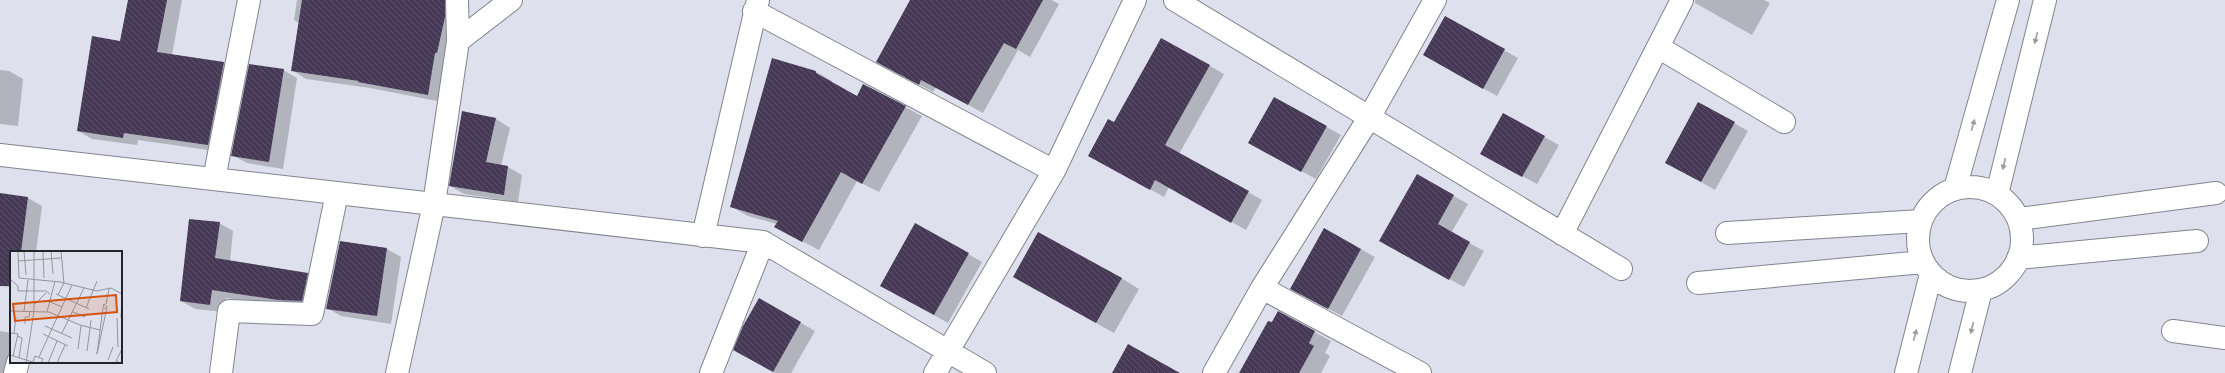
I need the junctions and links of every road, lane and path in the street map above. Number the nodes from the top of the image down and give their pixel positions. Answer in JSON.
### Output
{"nodes":[{"id":1,"x":249,"y":0,"type":"edge"},
{"id":2,"x":457,"y":0,"type":"edge"},
{"id":3,"x":511,"y":0,"type":"edge"},
{"id":4,"x":1135,"y":0,"type":"edge"},
{"id":5,"x":1175,"y":0,"type":"edge"},
{"id":6,"x":1435,"y":0,"type":"edge"},
{"id":7,"x":1682,"y":0,"type":"edge"},
{"id":8,"x":2008,"y":0,"type":"edge"},
{"id":9,"x":2045,"y":0,"type":"edge"},
{"id":10,"x":756,"y":5,"type":"edge"},
{"id":11,"x":458,"y":41,"type":"junction"},
{"id":12,"x":1658,"y":47,"type":"junction"},
{"id":13,"x":1369,"y":118,"type":"junction"},
{"id":14,"x":1784,"y":122,"type":"dead end"},
{"id":15,"x":0,"y":155,"type":"edge"},
{"id":16,"x":1054,"y":171,"type":"junction"},
{"id":17,"x":214,"y":179,"type":"junction"},
{"id":18,"x":1955,"y":189,"type":"junction"},
{"id":19,"x":337,"y":193,"type":"junction"},
{"id":20,"x":2216,"y":193,"type":"dead end"},
{"id":21,"x":1997,"y":194,"type":"junction"},
{"id":22,"x":434,"y":204,"type":"junction"},
{"id":23,"x":2019,"y":219,"type":"junction"},
{"id":24,"x":1921,"y":221,"type":"junction"},
{"id":25,"x":1727,"y":233,"type":"dead end"},
{"id":26,"x":1562,"y":234,"type":"junction"},
{"id":27,"x":703,"y":236,"type":"junction"},
{"id":28,"x":2197,"y":241,"type":"dead end"},
{"id":29,"x":762,"y":242,"type":"junction"},
{"id":30,"x":2018,"y":258,"type":"junction"},
{"id":31,"x":1621,"y":268,"type":"dead end"},
{"id":32,"x":1927,"y":268,"type":"junction"},
{"id":33,"x":1698,"y":283,"type":"dead end"},
{"id":34,"x":1262,"y":288,"type":"junction"},
{"id":35,"x":1981,"y":290,"type":"junction"},
{"id":36,"x":2173,"y":331,"type":"dead end"},
{"id":37,"x":2225,"y":338,"type":"edge"},
{"id":38,"x":949,"y":350,"type":"junction"},
{"id":39,"x":18,"y":363,"type":"edge"},
{"id":40,"x":15,"y":373,"type":"edge"},
{"id":41,"x":221,"y":373,"type":"edge"},
{"id":42,"x":397,"y":373,"type":"edge"},
{"id":43,"x":711,"y":373,"type":"edge"},
{"id":44,"x":935,"y":373,"type":"edge"},
{"id":45,"x":985,"y":373,"type":"edge"},
{"id":46,"x":1214,"y":373,"type":"edge"},
{"id":47,"x":1420,"y":373,"type":"edge"},
{"id":48,"x":1906,"y":373,"type":"edge"},
{"id":49,"x":1960,"y":373,"type":"edge"}],
"edges":[{"from":1,"to":17,"type":"street"},
{"from":2,"to":11,"type":"street"},
{"from":3,"to":11,"type":"street"},
{"from":4,"to":16,"type":"street"},
{"from":5,"to":13,"type":"street"},
{"from":6,"to":13,"type":"street"},
{"from":7,"to":12,"type":"street"},
{"from":18,"to":8,"type":"street","one_way":true},
{"from":9,"to":21,"type":"street","one_way":true},
{"from":10,"to":16,"type":"street"},
{"from":10,"to":27,"type":"street"},
{"from":11,"to":22,"type":"street"},
{"from":12,"to":14,"type":"street"},
{"from":12,"to":26,"type":"street"},
{"from":13,"to":26,"type":"street"},
{"from":13,"to":34,"type":"street"},
{"from":15,"to":17,"type":"street"},
{"from":16,"to":38,"type":"street"},
{"from":17,"to":19,"type":"street"},
{"from":18,"to":21,"type":"street"},
{"from":18,"to":24,"type":"street"},
{"from":19,"to":22,"type":"street"},
{"from":19,"to":41,"type":"street"},
{"from":20,"to":23,"type":"street"},
{"from":21,"to":23,"type":"street"},
{"from":22,"to":27,"type":"street"},
{"from":22,"to":42,"type":"street"},
{"from":23,"to":30,"type":"street"},
{"from":24,"to":25,"type":"street"},
{"from":24,"to":32,"type":"street"},
{"from":26,"to":31,"type":"street"},
{"from":27,"to":29,"type":"street"},
{"from":28,"to":30,"type":"street"},
{"from":29,"to":38,"type":"street"},
{"from":29,"to":43,"type":"street"},
{"from":30,"to":35,"type":"street"},
{"from":32,"to":33,"type":"street"},
{"from":32,"to":35,"type":"street"},
{"from":48,"to":32,"type":"street","one_way":true},
{"from":34,"to":46,"type":"street"},
{"from":34,"to":47,"type":"street"},
{"from":35,"to":49,"type":"street","one_way":true},
{"from":36,"to":37,"type":"street"},
{"from":38,"to":44,"type":"street"},
{"from":38,"to":45,"type":"street"},
{"from":39,"to":40,"type":"street"}]}
